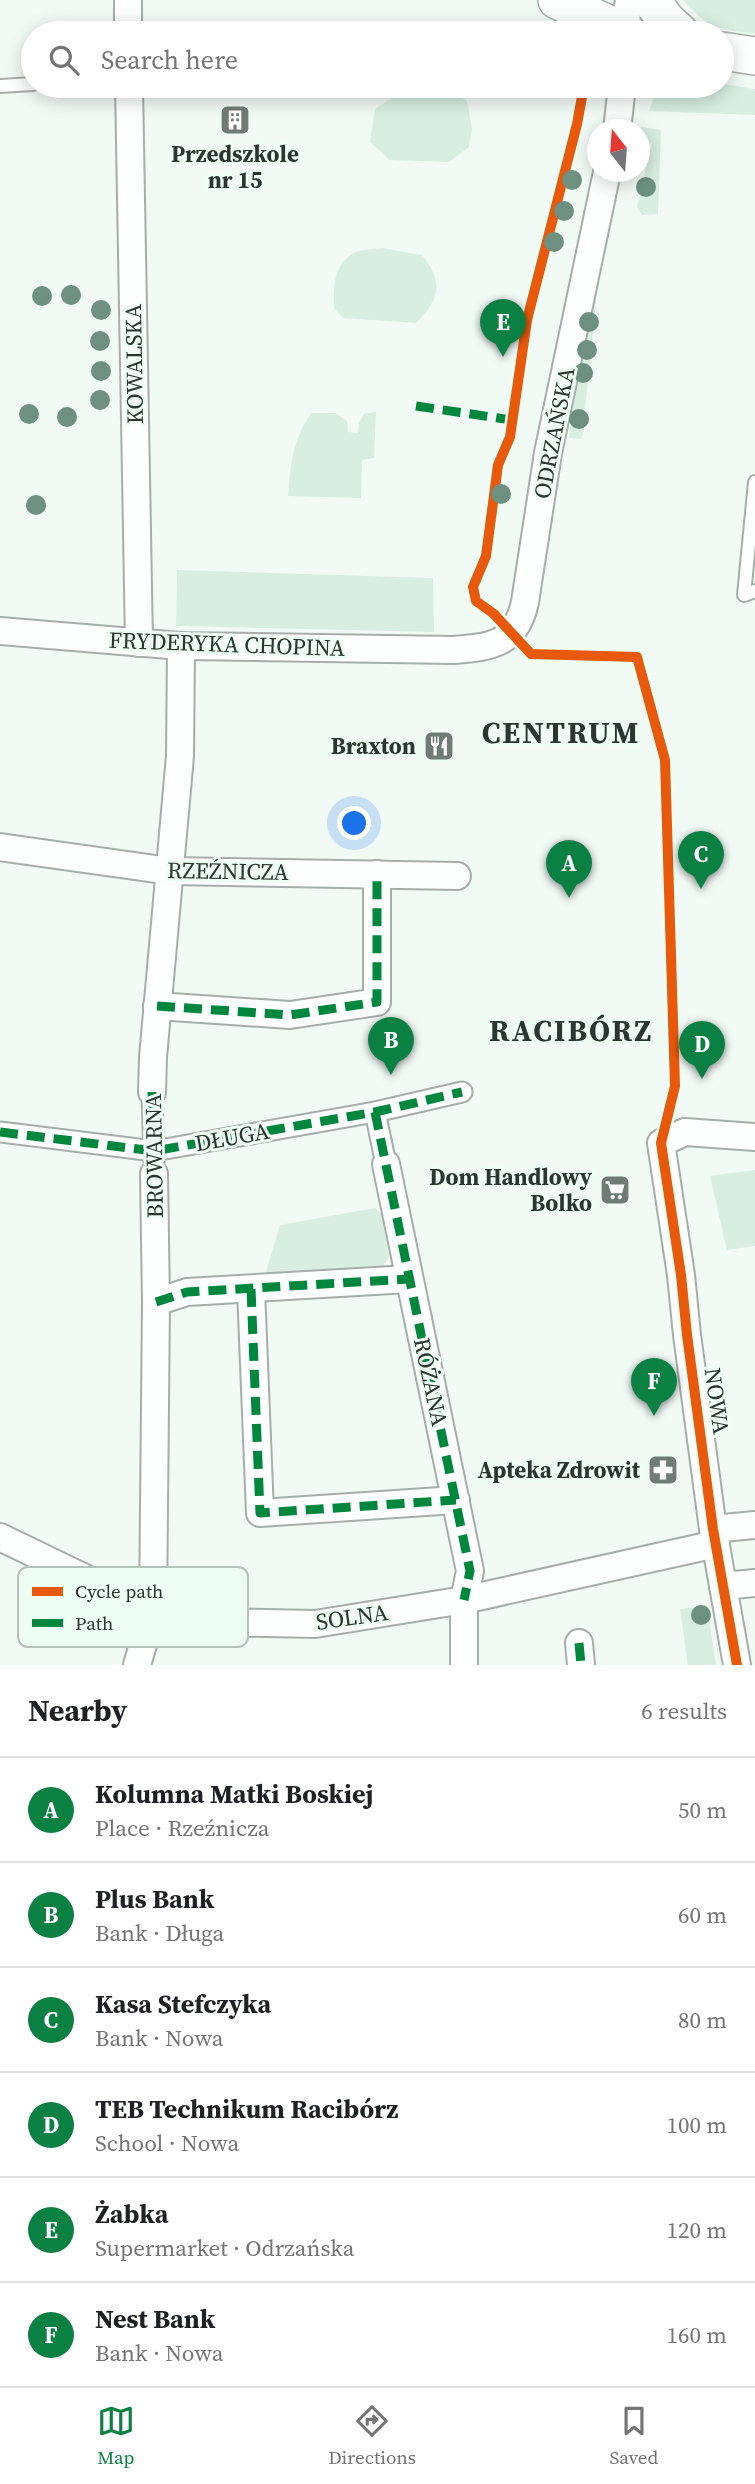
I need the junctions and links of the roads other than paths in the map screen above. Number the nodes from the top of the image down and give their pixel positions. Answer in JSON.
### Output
{"nodes":[{"id":1,"x":128,"y":0,"type":"edge"},
{"id":2,"x":556,"y":0,"type":"edge"},
{"id":3,"x":651,"y":0,"type":"edge"},
{"id":4,"x":128,"y":21,"type":"edge"},
{"id":5,"x":615,"y":21,"type":"edge"},
{"id":6,"x":667,"y":21,"type":"edge"},
{"id":7,"x":734,"y":53,"type":"edge"},
{"id":8,"x":755,"y":56,"type":"edge"},
{"id":9,"x":21,"y":85,"type":"edge"},
{"id":10,"x":0,"y":86,"type":"edge"},
{"id":11,"x":129,"y":98,"type":"edge"},
{"id":12,"x":621,"y":98,"type":"edge"},
{"id":13,"x":618,"y":119,"type":"edge"},
{"id":14,"x":605,"y":182,"type":"edge"},
{"id":15,"x":755,"y":482,"type":"edge"},
{"id":16,"x":755,"y":591,"type":"edge"},
{"id":17,"x":0,"y":631,"type":"edge"},
{"id":18,"x":139,"y":643,"type":"junction"},
{"id":19,"x":181,"y":646,"type":"junction"},
{"id":20,"x":454,"y":650,"type":"joint"},
{"id":21,"x":0,"y":847,"type":"edge"},
{"id":22,"x":170,"y":871,"type":"junction"},
{"id":23,"x":377,"y":874,"type":"junction"},
{"id":24,"x":457,"y":876,"type":"dead end"},
{"id":25,"x":157,"y":1006,"type":"junction"},
{"id":26,"x":152,"y":1092,"type":"joint"},
{"id":27,"x":462,"y":1092,"type":"dead end"},
{"id":28,"x":375,"y":1112,"type":"junction"},
{"id":29,"x":0,"y":1132,"type":"edge"},
{"id":30,"x":755,"y":1137,"type":"edge"},
{"id":31,"x":154,"y":1163,"type":"junction"},
{"id":32,"x":386,"y":1164,"type":"joint"},
{"id":33,"x":409,"y":1279,"type":"junction"},
{"id":34,"x":251,"y":1289,"type":"junction"},
{"id":35,"x":156,"y":1302,"type":"junction"},
{"id":36,"x":456,"y":1500,"type":"junction"},
{"id":37,"x":755,"y":1525,"type":"edge"},
{"id":38,"x":714,"y":1536,"type":"junction"},
{"id":39,"x":0,"y":1537,"type":"edge"},
{"id":40,"x":62,"y":1567,"type":"edge"},
{"id":41,"x":153,"y":1567,"type":"edge"},
{"id":42,"x":755,"y":1583,"type":"edge"},
{"id":43,"x":723,"y":1586,"type":"junction"},
{"id":44,"x":464,"y":1600,"type":"junction"},
{"id":45,"x":248,"y":1623,"type":"edge"},
{"id":46,"x":142,"y":1647,"type":"edge"},
{"id":47,"x":137,"y":1665,"type":"edge"},
{"id":48,"x":464,"y":1665,"type":"edge"},
{"id":49,"x":737,"y":1665,"type":"edge"}],
"edges":[{"from":1,"to":4,"type":"street"},
{"from":2,"to":5,"type":"main road"},
{"from":3,"to":6,"type":"main road"},
{"from":7,"to":8,"type":"main road"},
{"from":9,"to":10,"type":"lane"},
{"from":11,"to":18,"type":"street","name":"KOWALSKA"},
{"from":12,"to":13,"type":"street"},
{"from":14,"to":20,"type":"street","name":"ODRZAŃSKA"},
{"from":15,"to":16,"type":"lane"},
{"from":17,"to":18,"type":"street","name":"FRYDERYKA CHOPINA"},
{"from":18,"to":19,"type":"street","name":"FRYDERYKA CHOPINA"},
{"from":19,"to":20,"type":"street","name":"FRYDERYKA CHOPINA"},
{"from":19,"to":22,"type":"street","name":"BROWARNA"},
{"from":21,"to":22,"type":"street","name":"RZEŹNICZA"},
{"from":22,"to":23,"type":"street","name":"RZEŹNICZA"},
{"from":22,"to":25,"type":"street","name":"BROWARNA"},
{"from":23,"to":24,"type":"street","name":"RZEŹNICZA"},
{"from":23,"to":25,"type":"street"},
{"from":25,"to":26,"type":"street","name":"BROWARNA"},
{"from":26,"to":31,"type":"street","name":"BROWARNA"},
{"from":27,"to":28,"type":"street","name":"DŁUGA"},
{"from":28,"to":31,"type":"street","name":"DŁUGA"},
{"from":28,"to":32,"type":"street"},
{"from":29,"to":31,"type":"street","name":"DŁUGA"},
{"from":30,"to":38,"type":"street","name":"NOWA"},
{"from":31,"to":35,"type":"street","name":"BROWARNA"},
{"from":32,"to":33,"type":"street","name":"RÓŻANA"},
{"from":33,"to":34,"type":"street"},
{"from":33,"to":36,"type":"street","name":"RÓŻANA"},
{"from":34,"to":35,"type":"street"},
{"from":34,"to":36,"type":"street"},
{"from":35,"to":41,"type":"street","name":"BROWARNA"},
{"from":36,"to":44,"type":"street","name":"RÓŻANA"},
{"from":37,"to":38,"type":"street","name":"SOLNA"},
{"from":38,"to":43,"type":"street","name":"NOWA"},
{"from":38,"to":44,"type":"street","name":"SOLNA"},
{"from":39,"to":40,"type":"street","name":"SOLNA"},
{"from":42,"to":43,"type":"street"},
{"from":43,"to":49,"type":"street","name":"NOWA"},
{"from":44,"to":45,"type":"street","name":"SOLNA"},
{"from":44,"to":48,"type":"street","name":"RÓŻANA"},
{"from":46,"to":47,"type":"street","name":"BROWARNA"}]}
